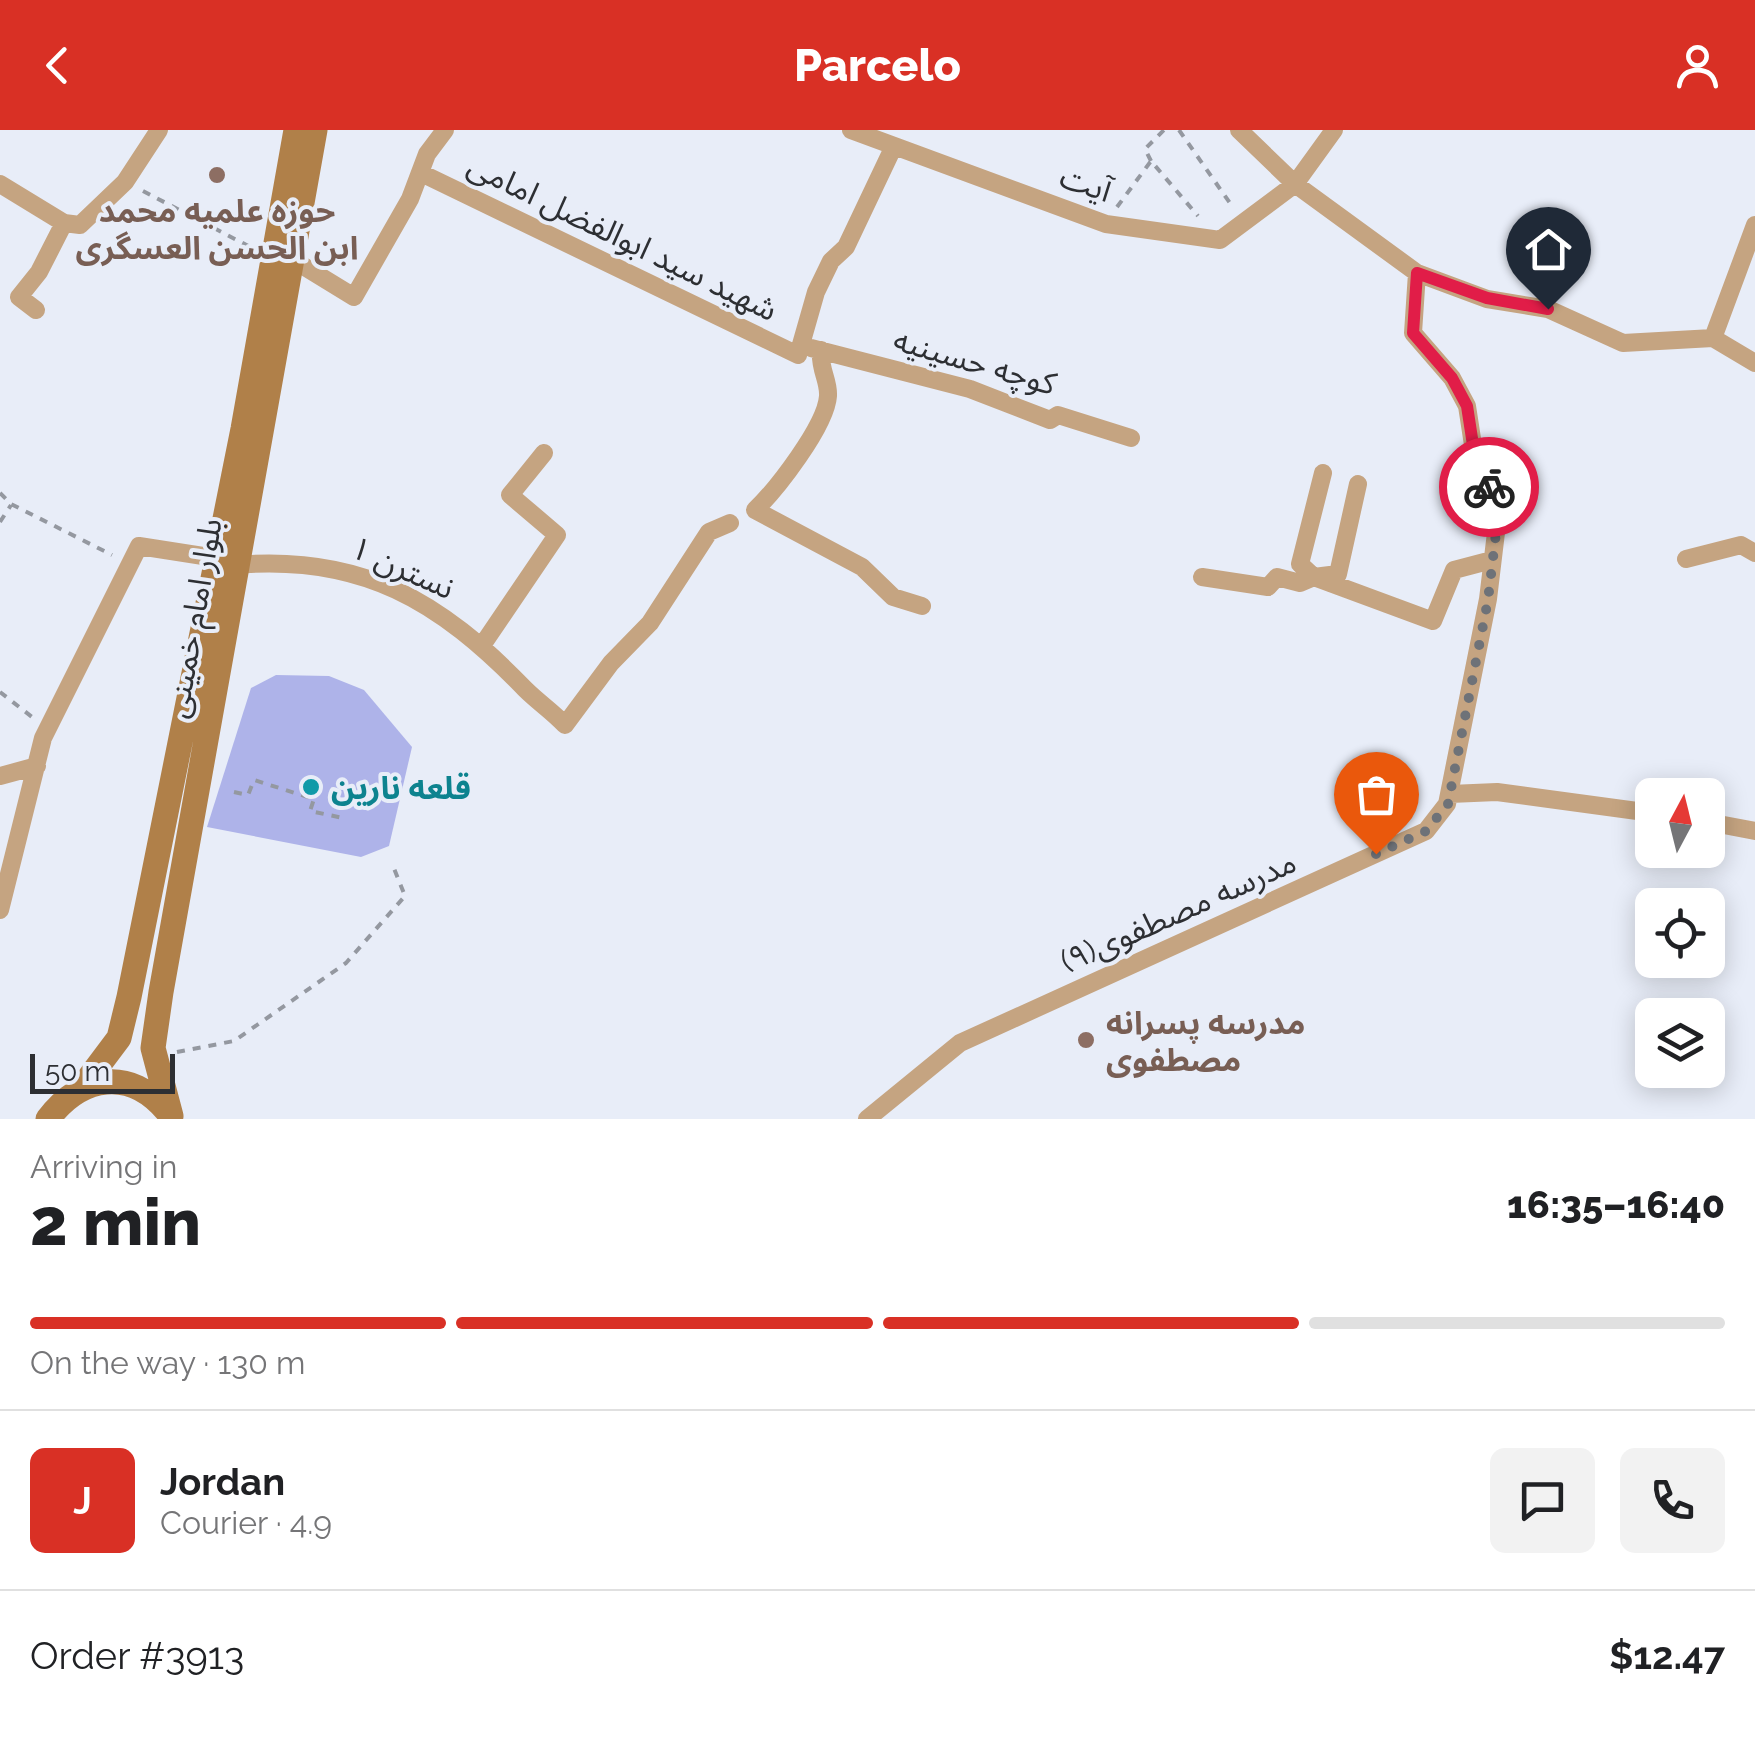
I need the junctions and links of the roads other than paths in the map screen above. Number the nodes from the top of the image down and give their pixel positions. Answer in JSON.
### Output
{"nodes":[{"id":1,"x":160,"y":130,"type":"edge"},
{"id":2,"x":296,"y":130,"type":"edge"},
{"id":3,"x":315,"y":130,"type":"edge"},
{"id":4,"x":445,"y":130,"type":"edge"},
{"id":5,"x":851,"y":130,"type":"edge"},
{"id":6,"x":1239,"y":130,"type":"edge"},
{"id":7,"x":1334,"y":130,"type":"edge"},
{"id":8,"x":892,"y":148,"type":"junction"},
{"id":9,"x":421,"y":173,"type":"junction"},
{"id":10,"x":0,"y":184,"type":"edge"},
{"id":11,"x":1295,"y":184,"type":"junction"},
{"id":12,"x":64,"y":224,"type":"junction"},
{"id":13,"x":1755,"y":225,"type":"edge"},
{"id":14,"x":283,"y":259,"type":"junction"},
{"id":15,"x":1417,"y":273,"type":"junction"},
{"id":16,"x":36,"y":310,"type":"dead end"},
{"id":17,"x":1714,"y":338,"type":"junction"},
{"id":18,"x":821,"y":350,"type":"junction"},
{"id":19,"x":799,"y":351,"type":"junction"},
{"id":20,"x":1755,"y":363,"type":"edge"},
{"id":21,"x":1131,"y":438,"type":"dead end"},
{"id":22,"x":544,"y":454,"type":"dead end"},
{"id":23,"x":1323,"y":474,"type":"dead end"},
{"id":24,"x":1358,"y":484,"type":"dead end"},
{"id":25,"x":730,"y":522,"type":"dead end"},
{"id":26,"x":1755,"y":552,"type":"edge"},
{"id":27,"x":1686,"y":558,"type":"dead end"},
{"id":28,"x":1492,"y":560,"type":"junction"},
{"id":29,"x":225,"y":562,"type":"junction"},
{"id":30,"x":1202,"y":577,"type":"dead end"},
{"id":31,"x":1314,"y":577,"type":"junction"},
{"id":32,"x":922,"y":606,"type":"dead end"},
{"id":33,"x":481,"y":647,"type":"junction"},
{"id":34,"x":37,"y":766,"type":"junction"},
{"id":35,"x":0,"y":776,"type":"edge"},
{"id":36,"x":1450,"y":794,"type":"junction"},
{"id":37,"x":1635,"y":811,"type":"edge"},
{"id":38,"x":1725,"y":825,"type":"edge"},
{"id":39,"x":1755,"y":831,"type":"edge"},
{"id":40,"x":0,"y":910,"type":"edge"},
{"id":41,"x":83,"y":1086,"type":"junction"},
{"id":42,"x":172,"y":1118,"type":"edge"},
{"id":43,"x":48,"y":1119,"type":"edge"},
{"id":44,"x":867,"y":1119,"type":"edge"}],
"edges":[{"from":1,"to":12,"type":"street"},
{"from":2,"to":14,"type":"main road","name":"بلوار امام خمینی"},
{"from":3,"to":14,"type":"main road","name":"بلوار امام خمینی"},
{"from":4,"to":9,"type":"street"},
{"from":5,"to":8,"type":"street","name":"آیت"},
{"from":6,"to":11,"type":"street"},
{"from":7,"to":11,"type":"street","name":"آیت"},
{"from":8,"to":11,"type":"street","name":"آیت"},
{"from":8,"to":19,"type":"street"},
{"from":9,"to":14,"type":"street"},
{"from":9,"to":19,"type":"street","name":"شهید سید ابوالفضل امامی"},
{"from":10,"to":12,"type":"street"},
{"from":11,"to":15,"type":"street"},
{"from":12,"to":16,"type":"street"},
{"from":13,"to":17,"type":"street"},
{"from":14,"to":29,"type":"main road","name":"بلوار امام خمینی"},
{"from":15,"to":17,"type":"street"},
{"from":15,"to":28,"type":"street","name":"مدرسه مصطفوی(۹)"},
{"from":17,"to":20,"type":"street"},
{"from":18,"to":19,"type":"street","name":"کوچه حسینیه"},
{"from":18,"to":21,"type":"street","name":"کوچه حسینیه"},
{"from":18,"to":32,"type":"street"},
{"from":22,"to":33,"type":"street"},
{"from":23,"to":31,"type":"street"},
{"from":24,"to":31,"type":"street"},
{"from":25,"to":33,"type":"street","name":"نسترن ۱"},
{"from":26,"to":27,"type":"street"},
{"from":28,"to":31,"type":"street"},
{"from":28,"to":36,"type":"street","name":"مدرسه مصطفوی(۹)"},
{"from":29,"to":33,"type":"street","name":"نسترن ۱"},
{"from":29,"to":34,"type":"street","name":"نسترن ۱"},
{"from":29,"to":41,"type":"main road","name":"بلوار امام خمینی"},
{"from":29,"to":42,"type":"main road","name":"بلوار امام خمینی"},
{"from":30,"to":31,"type":"street"},
{"from":34,"to":35,"type":"street"},
{"from":34,"to":40,"type":"street"},
{"from":36,"to":37,"type":"street"},
{"from":36,"to":44,"type":"street","name":"مدرسه مصطفوی(۹)"},
{"from":38,"to":39,"type":"street"},
{"from":41,"to":42,"type":"main road"},
{"from":41,"to":43,"type":"main road","name":"بلوار امام خمینی"}]}
